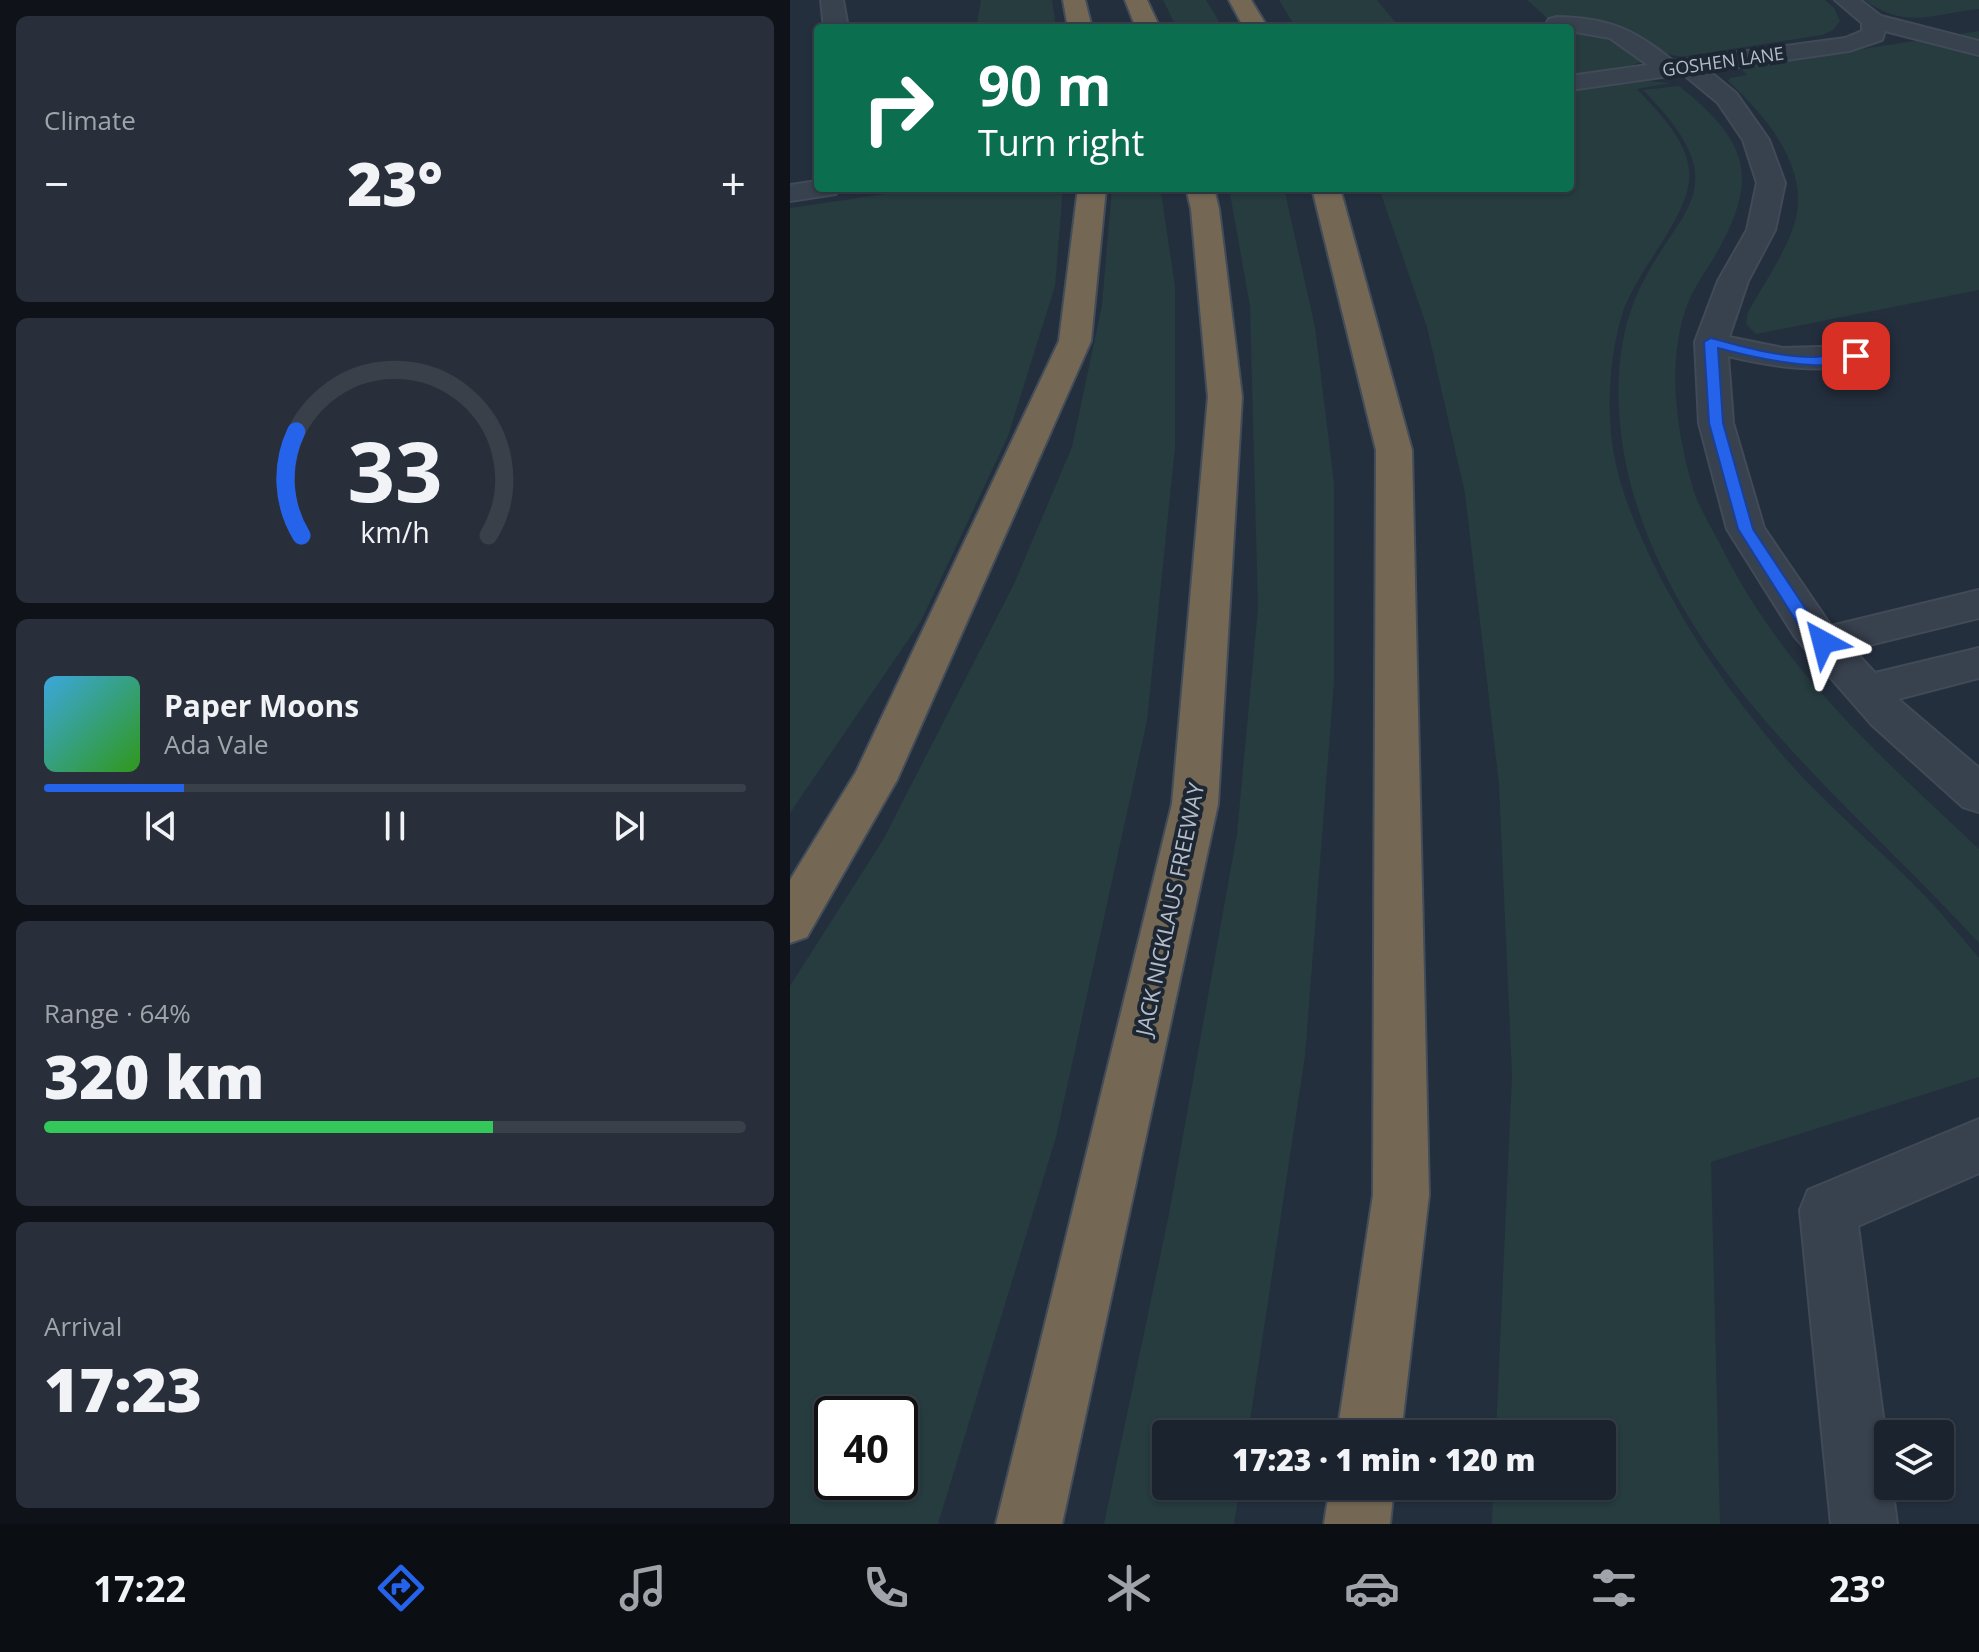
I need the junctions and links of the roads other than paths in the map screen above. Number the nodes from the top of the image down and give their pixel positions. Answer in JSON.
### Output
{"nodes":[{"id":1,"x":832,"y":0,"type":"edge"},
{"id":2,"x":1074,"y":0,"type":"edge"},
{"id":3,"x":1136,"y":0,"type":"edge"},
{"id":4,"x":1240,"y":0,"type":"edge"},
{"id":5,"x":1846,"y":0,"type":"edge"},
{"id":6,"x":1966,"y":23,"type":"dead end"},
{"id":7,"x":835,"y":24,"type":"edge"},
{"id":8,"x":1079,"y":24,"type":"edge"},
{"id":9,"x":1146,"y":24,"type":"edge"},
{"id":10,"x":1254,"y":24,"type":"edge"},
{"id":11,"x":1557,"y":24,"type":"dead end"},
{"id":12,"x":1874,"y":28,"type":"junction"},
{"id":13,"x":1914,"y":30,"type":"junction"},
{"id":14,"x":1979,"y":48,"type":"edge"},
{"id":15,"x":1678,"y":68,"type":"junction"},
{"id":16,"x":1574,"y":82,"type":"edge"},
{"id":17,"x":814,"y":190,"type":"edge"},
{"id":18,"x":1092,"y":192,"type":"edge"},
{"id":19,"x":1201,"y":192,"type":"edge"},
{"id":20,"x":1327,"y":192,"type":"edge"},
{"id":21,"x":790,"y":193,"type":"edge"},
{"id":22,"x":1711,"y":342,"type":"junction"},
{"id":23,"x":1856,"y":356,"type":"dead end"},
{"id":24,"x":1979,"y":604,"type":"edge"},
{"id":25,"x":1823,"y":642,"type":"junction"},
{"id":26,"x":1979,"y":663,"type":"edge"},
{"id":27,"x":1867,"y":691,"type":"junction"},
{"id":28,"x":875,"y":780,"type":"junction"},
{"id":29,"x":1979,"y":794,"type":"edge"},
{"id":30,"x":790,"y":881,"type":"edge"},
{"id":31,"x":790,"y":922,"type":"edge"},
{"id":32,"x":1979,"y":1146,"type":"edge"},
{"id":33,"x":1371,"y":1420,"type":"edge"},
{"id":34,"x":1360,"y":1500,"type":"edge"},
{"id":35,"x":1029,"y":1524,"type":"edge"},
{"id":36,"x":1357,"y":1524,"type":"edge"},
{"id":37,"x":1864,"y":1524,"type":"edge"}],
"edges":[{"from":1,"to":7,"type":"street"},
{"from":2,"to":8,"type":"highway"},
{"from":3,"to":9,"type":"highway"},
{"from":4,"to":10,"type":"highway"},
{"from":5,"to":12,"type":"street"},
{"from":6,"to":13,"type":"street"},
{"from":11,"to":15,"type":"street"},
{"from":12,"to":13,"type":"street"},
{"from":12,"to":15,"type":"street","name":"GOSHEN LANE"},
{"from":13,"to":14,"type":"street"},
{"from":15,"to":16,"type":"street","name":"GOSHEN LANE"},
{"from":15,"to":22,"type":"street"},
{"from":17,"to":21,"type":"street"},
{"from":18,"to":28,"type":"highway"},
{"from":19,"to":35,"type":"highway","name":"JACK NICKLAUS FREEWAY"},
{"from":20,"to":33,"type":"highway"},
{"from":22,"to":23,"type":"street"},
{"from":22,"to":25,"type":"street"},
{"from":24,"to":25,"type":"street"},
{"from":25,"to":27,"type":"street"},
{"from":26,"to":27,"type":"street"},
{"from":27,"to":29,"type":"street"},
{"from":28,"to":30,"type":"highway"},
{"from":28,"to":31,"type":"highway"},
{"from":32,"to":37,"type":"street"},
{"from":34,"to":36,"type":"highway"}]}
